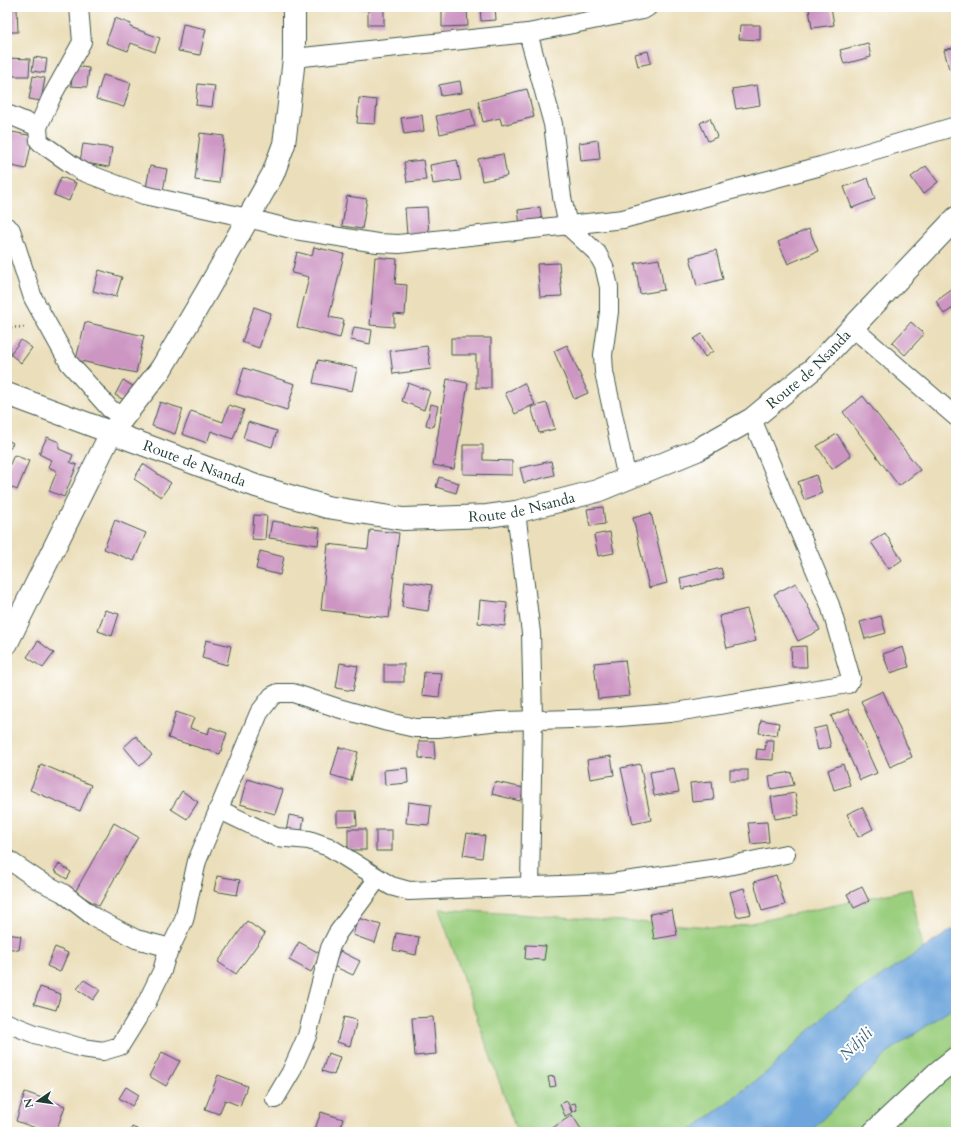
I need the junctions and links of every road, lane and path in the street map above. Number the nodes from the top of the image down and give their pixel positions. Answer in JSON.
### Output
{"nodes":[{"id":1,"x":294,"y":7,"type":"edge"},
{"id":2,"x":648,"y":7,"type":"edge"},
{"id":3,"x":84,"y":8,"type":"edge"},
{"id":4,"x":528,"y":34,"type":"junction"},
{"id":5,"x":294,"y":58,"type":"junction"},
{"id":6,"x":7,"y":114,"type":"edge"},
{"id":7,"x":956,"y":126,"type":"edge"},
{"id":8,"x":38,"y":127,"type":"junction"},
{"id":9,"x":248,"y":218,"type":"junction"},
{"id":10,"x":956,"y":218,"type":"edge"},
{"id":11,"x":568,"y":226,"type":"junction"},
{"id":12,"x":7,"y":227,"type":"edge"},
{"id":13,"x":852,"y":327,"type":"junction"},
{"id":14,"x":7,"y":394,"type":"edge"},
{"id":15,"x":956,"y":417,"type":"edge"},
{"id":16,"x":752,"y":419,"type":"junction"},
{"id":17,"x":118,"y":425,"type":"junction"},
{"id":18,"x":627,"y":479,"type":"junction"},
{"id":19,"x":516,"y":512,"type":"junction"},
{"id":20,"x":7,"y":643,"type":"edge"},
{"id":21,"x":534,"y":719,"type":"junction"},
{"id":22,"x":218,"y":809,"type":"junction"},
{"id":23,"x":786,"y":854,"type":"dead end"},
{"id":24,"x":7,"y":859,"type":"edge"},
{"id":25,"x":378,"y":878,"type":"junction"},
{"id":26,"x":530,"y":887,"type":"junction"},
{"id":27,"x":171,"y":948,"type":"junction"},
{"id":28,"x":7,"y":1023,"type":"edge"},
{"id":29,"x":956,"y":1058,"type":"edge"},
{"id":30,"x":275,"y":1099,"type":"dead end"},
{"id":31,"x":874,"y":1132,"type":"edge"}],
"edges":[{"from":1,"to":5,"type":"street"},
{"from":2,"to":4,"type":"street"},
{"from":3,"to":8,"type":"street"},
{"from":4,"to":5,"type":"street"},
{"from":4,"to":11,"type":"street"},
{"from":5,"to":9,"type":"street"},
{"from":6,"to":8,"type":"street"},
{"from":7,"to":11,"type":"street"},
{"from":8,"to":9,"type":"street"},
{"from":9,"to":11,"type":"street"},
{"from":9,"to":17,"type":"street"},
{"from":10,"to":13,"type":"street","name":"Route de Nsanda"},
{"from":11,"to":18,"type":"street"},
{"from":12,"to":17,"type":"street"},
{"from":13,"to":15,"type":"street"},
{"from":13,"to":16,"type":"street","name":"Route de Nsanda"},
{"from":14,"to":17,"type":"street","name":"Route de Nsanda"},
{"from":16,"to":18,"type":"street","name":"Route de Nsanda"},
{"from":16,"to":21,"type":"street"},
{"from":17,"to":19,"type":"street","name":"Route de Nsanda"},
{"from":17,"to":20,"type":"street"},
{"from":18,"to":19,"type":"street","name":"Route de Nsanda"},
{"from":19,"to":21,"type":"street"},
{"from":21,"to":22,"type":"street"},
{"from":21,"to":26,"type":"street"},
{"from":22,"to":25,"type":"street"},
{"from":22,"to":27,"type":"street"},
{"from":23,"to":26,"type":"street"},
{"from":24,"to":27,"type":"street"},
{"from":25,"to":26,"type":"street"},
{"from":25,"to":30,"type":"street"},
{"from":27,"to":28,"type":"street"},
{"from":29,"to":31,"type":"street"}]}
